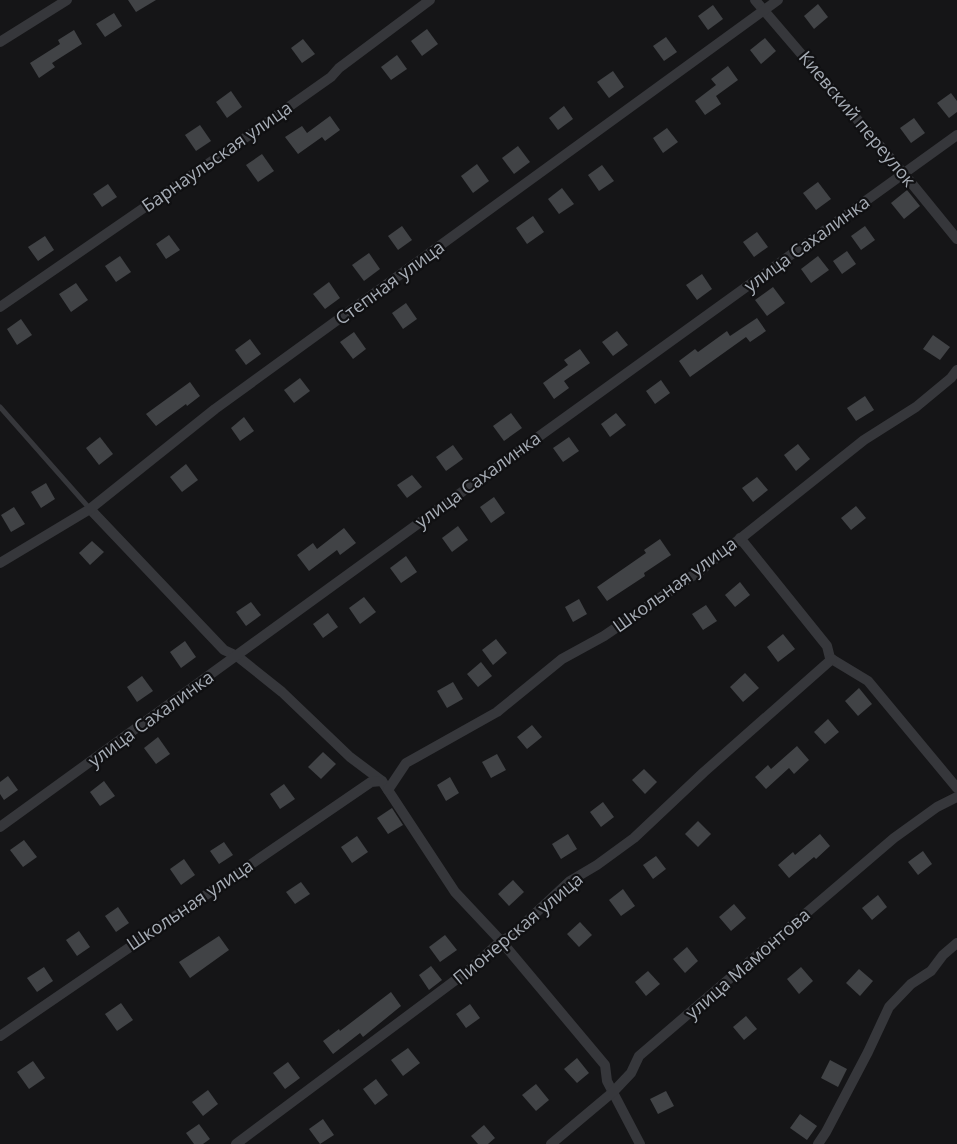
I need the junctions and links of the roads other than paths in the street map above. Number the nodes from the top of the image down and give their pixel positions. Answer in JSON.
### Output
{"nodes":[{"id":1,"x":67,"y":0,"type":"edge"},
{"id":2,"x":430,"y":0,"type":"edge"},
{"id":3,"x":755,"y":0,"type":"edge"},
{"id":4,"x":778,"y":0,"type":"edge"},
{"id":5,"x":765,"y":11,"type":"junction"},
{"id":6,"x":0,"y":42,"type":"edge"},
{"id":7,"x":957,"y":135,"type":"edge"},
{"id":8,"x":904,"y":174,"type":"junction"},
{"id":9,"x":957,"y":240,"type":"edge"},
{"id":10,"x":0,"y":307,"type":"edge"},
{"id":11,"x":957,"y":370,"type":"edge"},
{"id":12,"x":0,"y":407,"type":"edge"},
{"id":13,"x":90,"y":509,"type":"junction"},
{"id":14,"x":740,"y":538,"type":"junction"},
{"id":15,"x":0,"y":563,"type":"edge"},
{"id":16,"x":237,"y":656,"type":"junction"},
{"id":17,"x":832,"y":659,"type":"junction"},
{"id":18,"x":385,"y":786,"type":"junction"},
{"id":19,"x":957,"y":788,"type":"edge"},
{"id":20,"x":957,"y":798,"type":"edge"},
{"id":21,"x":0,"y":827,"type":"edge"},
{"id":22,"x":501,"y":941,"type":"junction"},
{"id":23,"x":957,"y":943,"type":"edge"},
{"id":24,"x":0,"y":1036,"type":"edge"},
{"id":25,"x":613,"y":1092,"type":"junction"},
{"id":26,"x":236,"y":1144,"type":"edge"},
{"id":27,"x":551,"y":1144,"type":"edge"},
{"id":28,"x":640,"y":1144,"type":"edge"},
{"id":29,"x":818,"y":1144,"type":"edge"}],
"edges":[{"from":1,"to":6,"type":"street"},
{"from":2,"to":10,"type":"street","name":"Барнаульская улица"},
{"from":3,"to":5,"type":"street","name":"Киевский переулок"},
{"from":4,"to":5,"type":"street","name":"Степная улица"},
{"from":5,"to":8,"type":"street","name":"Киевский переулок"},
{"from":5,"to":13,"type":"street","name":"Степная улица"},
{"from":7,"to":8,"type":"street","name":"улица Сахалинка"},
{"from":8,"to":9,"type":"street","name":"Киевский переулок"},
{"from":8,"to":16,"type":"street","name":"улица Сахалинка"},
{"from":11,"to":14,"type":"street","name":"Школьная улица"},
{"from":12,"to":13,"type":"lane"},
{"from":13,"to":15,"type":"street","name":"Степная улица"},
{"from":13,"to":16,"type":"street"},
{"from":14,"to":17,"type":"street"},
{"from":14,"to":18,"type":"street","name":"Школьная улица"},
{"from":16,"to":18,"type":"street"},
{"from":16,"to":21,"type":"street","name":"улица Сахалинка"},
{"from":17,"to":19,"type":"street"},
{"from":17,"to":22,"type":"street","name":"Пионерская улица"},
{"from":18,"to":22,"type":"street"},
{"from":18,"to":24,"type":"street","name":"Школьная улица"},
{"from":20,"to":25,"type":"street","name":"улица Мамонтова"},
{"from":22,"to":25,"type":"street"},
{"from":22,"to":26,"type":"street","name":"Пионерская улица"},
{"from":23,"to":29,"type":"street"},
{"from":25,"to":27,"type":"street","name":"улица Мамонтова"},
{"from":25,"to":28,"type":"street"}]}
